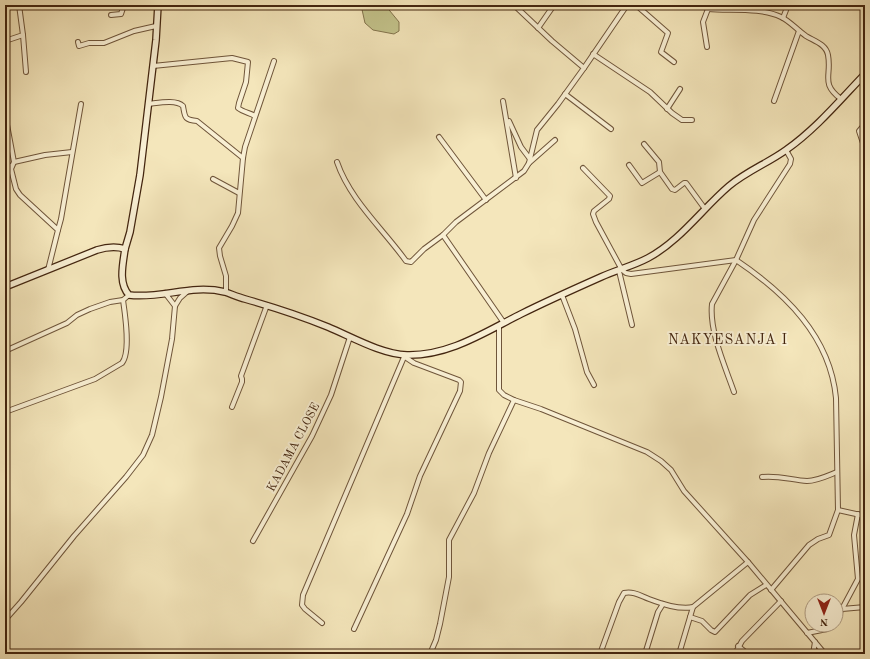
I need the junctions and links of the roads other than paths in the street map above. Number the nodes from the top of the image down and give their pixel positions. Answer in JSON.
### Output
{"nodes":[{"id":1,"x":19,"y":5,"type":"edge"},
{"id":2,"x":124,"y":5,"type":"edge"},
{"id":3,"x":158,"y":5,"type":"edge"},
{"id":4,"x":514,"y":5,"type":"edge"},
{"id":5,"x":554,"y":5,"type":"edge"},
{"id":6,"x":627,"y":5,"type":"edge"},
{"id":7,"x":636,"y":5,"type":"edge"},
{"id":8,"x":703,"y":5,"type":"edge"},
{"id":9,"x":788,"y":5,"type":"edge"},
{"id":10,"x":708,"y":9,"type":"junction"},
{"id":11,"x":111,"y":15,"type":"dead end"},
{"id":12,"x":783,"y":18,"type":"junction"},
{"id":13,"x":156,"y":26,"type":"junction"},
{"id":14,"x":538,"y":28,"type":"junction"},
{"id":15,"x":799,"y":31,"type":"junction"},
{"id":16,"x":24,"y":35,"type":"junction"},
{"id":17,"x":5,"y":42,"type":"edge"},
{"id":18,"x":78,"y":42,"type":"dead end"},
{"id":19,"x":707,"y":47,"type":"dead end"},
{"id":20,"x":593,"y":54,"type":"junction"},
{"id":21,"x":274,"y":61,"type":"dead end"},
{"id":22,"x":674,"y":62,"type":"dead end"},
{"id":23,"x":153,"y":66,"type":"junction"},
{"id":24,"x":584,"y":68,"type":"junction"},
{"id":25,"x":26,"y":72,"type":"dead end"},
{"id":26,"x":865,"y":74,"type":"edge"},
{"id":27,"x":680,"y":89,"type":"dead end"},
{"id":28,"x":565,"y":94,"type":"junction"},
{"id":29,"x":841,"y":99,"type":"junction"},
{"id":30,"x":774,"y":101,"type":"dead end"},
{"id":31,"x":81,"y":104,"type":"dead end"},
{"id":32,"x":148,"y":104,"type":"junction"},
{"id":33,"x":667,"y":109,"type":"junction"},
{"id":34,"x":5,"y":114,"type":"edge"},
{"id":35,"x":256,"y":116,"type":"junction"},
{"id":36,"x":692,"y":120,"type":"dead end"},
{"id":37,"x":865,"y":124,"type":"edge"},
{"id":38,"x":611,"y":129,"type":"dead end"},
{"id":39,"x":439,"y":137,"type":"dead end"},
{"id":40,"x":555,"y":140,"type":"dead end"},
{"id":41,"x":644,"y":144,"type":"dead end"},
{"id":42,"x":865,"y":149,"type":"edge"},
{"id":43,"x":786,"y":150,"type":"junction"},
{"id":44,"x":72,"y":152,"type":"junction"},
{"id":45,"x":243,"y":158,"type":"junction"},
{"id":46,"x":529,"y":161,"type":"junction"},
{"id":47,"x":337,"y":162,"type":"dead end"},
{"id":48,"x":13,"y":164,"type":"junction"},
{"id":49,"x":5,"y":165,"type":"edge"},
{"id":50,"x":629,"y":165,"type":"dead end"},
{"id":51,"x":582,"y":168,"type":"dead end"},
{"id":52,"x":660,"y":172,"type":"junction"},
{"id":53,"x":516,"y":178,"type":"junction"},
{"id":54,"x":213,"y":179,"type":"dead end"},
{"id":55,"x":239,"y":193,"type":"junction"},
{"id":56,"x":486,"y":200,"type":"junction"},
{"id":57,"x":705,"y":209,"type":"junction"},
{"id":58,"x":58,"y":230,"type":"junction"},
{"id":59,"x":443,"y":235,"type":"junction"},
{"id":60,"x":125,"y":249,"type":"junction"},
{"id":61,"x":736,"y":260,"type":"junction"},
{"id":62,"x":48,"y":270,"type":"junction"},
{"id":63,"x":621,"y":270,"type":"junction"},
{"id":64,"x":5,"y":286,"type":"edge"},
{"id":65,"x":190,"y":289,"type":"junction"},
{"id":66,"x":226,"y":292,"type":"junction"},
{"id":67,"x":165,"y":294,"type":"junction"},
{"id":68,"x":129,"y":295,"type":"junction"},
{"id":69,"x":562,"y":295,"type":"junction"},
{"id":70,"x":123,"y":300,"type":"junction"},
{"id":71,"x":267,"y":305,"type":"junction"},
{"id":72,"x":175,"y":306,"type":"junction"},
{"id":73,"x":501,"y":324,"type":"junction"},
{"id":74,"x":632,"y":325,"type":"dead end"},
{"id":75,"x":350,"y":337,"type":"junction"},
{"id":76,"x":5,"y":351,"type":"edge"},
{"id":77,"x":402,"y":355,"type":"junction"},
{"id":78,"x":594,"y":385,"type":"dead end"},
{"id":79,"x":734,"y":392,"type":"dead end"},
{"id":80,"x":514,"y":400,"type":"junction"},
{"id":81,"x":232,"y":407,"type":"dead end"},
{"id":82,"x":5,"y":412,"type":"edge"},
{"id":83,"x":838,"y":472,"type":"junction"},
{"id":84,"x":762,"y":478,"type":"dead end"},
{"id":85,"x":838,"y":510,"type":"junction"},
{"id":86,"x":858,"y":514,"type":"junction"},
{"id":87,"x":865,"y":516,"type":"edge"},
{"id":88,"x":253,"y":541,"type":"dead end"},
{"id":89,"x":748,"y":562,"type":"junction"},
{"id":90,"x":766,"y":585,"type":"junction"},
{"id":91,"x":771,"y":590,"type":"junction"},
{"id":92,"x":781,"y":601,"type":"junction"},
{"id":93,"x":663,"y":604,"type":"junction"},
{"id":94,"x":844,"y":605,"type":"edge"},
{"id":95,"x":693,"y":607,"type":"junction"},
{"id":96,"x":865,"y":607,"type":"edge"},
{"id":97,"x":844,"y":609,"type":"edge"},
{"id":98,"x":690,"y":616,"type":"junction"},
{"id":99,"x":6,"y":617,"type":"edge"},
{"id":100,"x":322,"y":623,"type":"dead end"},
{"id":101,"x":804,"y":628,"type":"edge"},
{"id":102,"x":354,"y":629,"type":"dead end"},
{"id":103,"x":808,"y":633,"type":"edge"},
{"id":104,"x":815,"y":642,"type":"junction"},
{"id":105,"x":738,"y":646,"type":"junction"},
{"id":106,"x":430,"y":654,"type":"edge"},
{"id":107,"x":600,"y":654,"type":"edge"},
{"id":108,"x":645,"y":654,"type":"edge"},
{"id":109,"x":679,"y":654,"type":"edge"},
{"id":110,"x":735,"y":654,"type":"edge"},
{"id":111,"x":748,"y":654,"type":"edge"},
{"id":112,"x":813,"y":654,"type":"edge"},
{"id":113,"x":825,"y":654,"type":"edge"}],
"edges":[{"from":1,"to":16,"type":"street"},
{"from":2,"to":11,"type":"street"},
{"from":3,"to":13,"type":"street"},
{"from":4,"to":14,"type":"street"},
{"from":5,"to":14,"type":"street"},
{"from":6,"to":20,"type":"street"},
{"from":7,"to":22,"type":"street"},
{"from":8,"to":10,"type":"street"},
{"from":9,"to":12,"type":"street"},
{"from":10,"to":12,"type":"street"},
{"from":10,"to":19,"type":"street"},
{"from":12,"to":15,"type":"street"},
{"from":13,"to":18,"type":"street"},
{"from":13,"to":23,"type":"street"},
{"from":14,"to":24,"type":"street"},
{"from":15,"to":29,"type":"street"},
{"from":15,"to":30,"type":"street"},
{"from":16,"to":17,"type":"street"},
{"from":16,"to":25,"type":"street"},
{"from":20,"to":24,"type":"street"},
{"from":20,"to":33,"type":"street"},
{"from":21,"to":35,"type":"street"},
{"from":23,"to":32,"type":"street"},
{"from":23,"to":35,"type":"street"},
{"from":24,"to":28,"type":"street"},
{"from":26,"to":29,"type":"street"},
{"from":27,"to":33,"type":"street"},
{"from":28,"to":38,"type":"street"},
{"from":28,"to":46,"type":"street"},
{"from":29,"to":43,"type":"street"},
{"from":31,"to":44,"type":"street"},
{"from":32,"to":45,"type":"street"},
{"from":32,"to":60,"type":"street"},
{"from":33,"to":36,"type":"street"},
{"from":34,"to":48,"type":"street"},
{"from":35,"to":45,"type":"street"},
{"from":37,"to":42,"type":"street"},
{"from":39,"to":56,"type":"street"},
{"from":40,"to":46,"type":"street"},
{"from":41,"to":52,"type":"street"},
{"from":43,"to":57,"type":"street"},
{"from":43,"to":61,"type":"street"},
{"from":44,"to":48,"type":"street"},
{"from":44,"to":58,"type":"street"},
{"from":45,"to":55,"type":"street"},
{"from":46,"to":53,"type":"street"},
{"from":46,"to":53,"type":"street"},
{"from":47,"to":59,"type":"street"},
{"from":48,"to":49,"type":"street"},
{"from":48,"to":58,"type":"street"},
{"from":50,"to":52,"type":"street"},
{"from":51,"to":63,"type":"street"},
{"from":52,"to":57,"type":"street"},
{"from":53,"to":56,"type":"street"},
{"from":54,"to":55,"type":"street"},
{"from":55,"to":66,"type":"street"},
{"from":56,"to":59,"type":"street"},
{"from":57,"to":63,"type":"street"},
{"from":58,"to":62,"type":"street"},
{"from":59,"to":73,"type":"street"},
{"from":60,"to":62,"type":"street"},
{"from":60,"to":68,"type":"street"},
{"from":61,"to":63,"type":"street"},
{"from":61,"to":79,"type":"street"},
{"from":61,"to":83,"type":"street"},
{"from":62,"to":64,"type":"street"},
{"from":63,"to":69,"type":"street"},
{"from":63,"to":74,"type":"street"},
{"from":65,"to":66,"type":"street"},
{"from":65,"to":67,"type":"street"},
{"from":65,"to":72,"type":"street"},
{"from":66,"to":71,"type":"street"},
{"from":67,"to":68,"type":"street"},
{"from":67,"to":72,"type":"street"},
{"from":68,"to":70,"type":"street"},
{"from":69,"to":73,"type":"street"},
{"from":69,"to":78,"type":"street"},
{"from":70,"to":76,"type":"street"},
{"from":70,"to":82,"type":"street"},
{"from":71,"to":75,"type":"street"},
{"from":71,"to":81,"type":"street"},
{"from":72,"to":99,"type":"street"},
{"from":73,"to":77,"type":"street"},
{"from":73,"to":80,"type":"street"},
{"from":75,"to":77,"type":"street"},
{"from":75,"to":88,"type":"street","name":"KADAMA CLOSE"},
{"from":77,"to":100,"type":"street"},
{"from":77,"to":102,"type":"street"},
{"from":80,"to":89,"type":"street"},
{"from":80,"to":106,"type":"street"},
{"from":83,"to":84,"type":"street"},
{"from":83,"to":85,"type":"street"},
{"from":85,"to":86,"type":"street"},
{"from":85,"to":91,"type":"street"},
{"from":86,"to":87,"type":"street"},
{"from":86,"to":94,"type":"street"},
{"from":89,"to":90,"type":"street"},
{"from":89,"to":95,"type":"street"},
{"from":90,"to":91,"type":"street"},
{"from":90,"to":98,"type":"street"},
{"from":91,"to":92,"type":"street"},
{"from":92,"to":101,"type":"street"},
{"from":92,"to":105,"type":"street"},
{"from":93,"to":95,"type":"street"},
{"from":93,"to":107,"type":"street"},
{"from":93,"to":108,"type":"street"},
{"from":95,"to":98,"type":"street"},
{"from":96,"to":97,"type":"street"},
{"from":98,"to":109,"type":"street"},
{"from":103,"to":104,"type":"street"},
{"from":104,"to":112,"type":"street"},
{"from":104,"to":113,"type":"street"},
{"from":105,"to":110,"type":"street"},
{"from":105,"to":111,"type":"street"}]}
